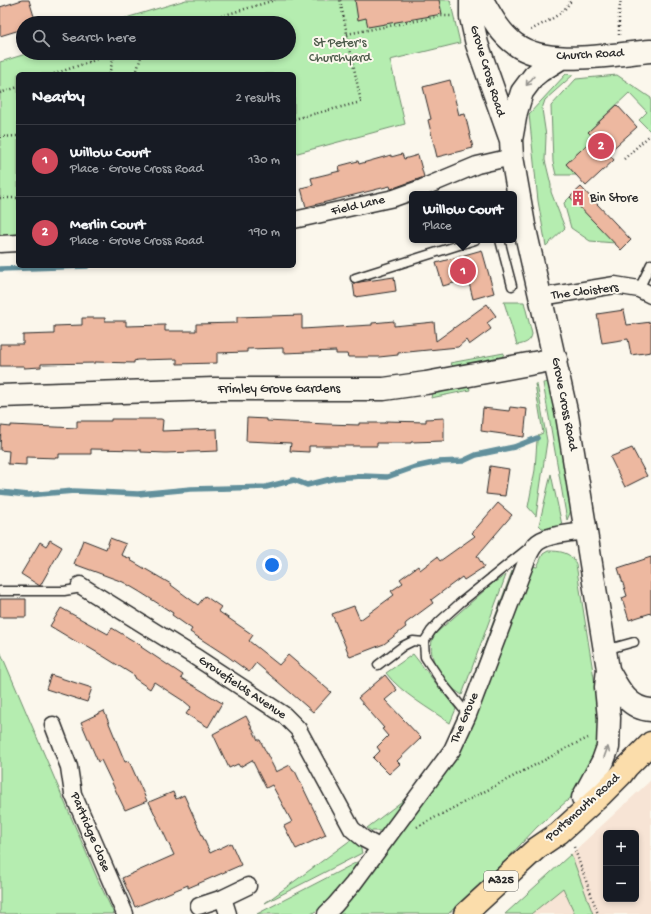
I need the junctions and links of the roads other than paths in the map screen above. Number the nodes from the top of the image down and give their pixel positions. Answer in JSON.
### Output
{"nodes":[{"id":1,"x":471,"y":0,"type":"edge"},
{"id":2,"x":482,"y":0,"type":"edge"},
{"id":3,"x":651,"y":51,"type":"edge"},
{"id":4,"x":561,"y":58,"type":"junction"},
{"id":5,"x":511,"y":149,"type":"junction"},
{"id":6,"x":412,"y":191,"type":"edge"},
{"id":7,"x":515,"y":191,"type":"edge"},
{"id":8,"x":409,"y":192,"type":"edge"},
{"id":9,"x":517,"y":208,"type":"edge"},
{"id":10,"x":296,"y":220,"type":"edge"},
{"id":11,"x":519,"y":227,"type":"edge"},
{"id":12,"x":16,"y":243,"type":"edge"},
{"id":13,"x":466,"y":243,"type":"edge"},
{"id":14,"x":501,"y":243,"type":"edge"},
{"id":15,"x":0,"y":244,"type":"edge"},
{"id":16,"x":651,"y":264,"type":"edge"},
{"id":17,"x":355,"y":278,"type":"dead end"},
{"id":18,"x":512,"y":286,"type":"dead end"},
{"id":19,"x":645,"y":292,"type":"edge"},
{"id":20,"x":541,"y":297,"type":"junction"},
{"id":21,"x":556,"y":359,"type":"junction"},
{"id":22,"x":0,"y":396,"type":"edge"},
{"id":23,"x":586,"y":531,"type":"junction"},
{"id":24,"x":535,"y":545,"type":"junction"},
{"id":25,"x":80,"y":585,"type":"joint"},
{"id":26,"x":0,"y":591,"type":"edge"},
{"id":27,"x":424,"y":642,"type":"junction"},
{"id":28,"x":634,"y":642,"type":"dead end"},
{"id":29,"x":606,"y":660,"type":"junction"},
{"id":30,"x":378,"y":665,"type":"dead end"},
{"id":31,"x":651,"y":710,"type":"edge"},
{"id":32,"x":468,"y":715,"type":"junction"},
{"id":33,"x":53,"y":725,"type":"dead end"},
{"id":34,"x":651,"y":744,"type":"edge"},
{"id":35,"x":626,"y":767,"type":"junction"},
{"id":36,"x":583,"y":798,"type":"junction"},
{"id":37,"x":379,"y":847,"type":"junction"},
{"id":38,"x":537,"y":848,"type":"junction"},
{"id":39,"x":248,"y":886,"type":"dead end"},
{"id":40,"x":223,"y":898,"type":"junction"},
{"id":41,"x":199,"y":906,"type":"dead end"},
{"id":42,"x":125,"y":914,"type":"edge"},
{"id":43,"x":228,"y":914,"type":"edge"},
{"id":44,"x":326,"y":914,"type":"edge"},
{"id":45,"x":465,"y":914,"type":"edge"}],
"edges":[{"from":1,"to":5,"type":"main road","name":"Grove Cross Road"},
{"from":2,"to":4,"type":"main road","name":"Church Road"},
{"from":3,"to":4,"type":"main road","name":"Church Road"},
{"from":4,"to":5,"type":"main road","name":"Grove Cross Road","one_way":true},
{"from":5,"to":6,"type":"street","name":"Field Lane"},
{"from":5,"to":7,"type":"main road","name":"Grove Cross Road"},
{"from":8,"to":10,"type":"street","name":"Field Lane"},
{"from":9,"to":11,"type":"main road","name":"Grove Cross Road"},
{"from":11,"to":20,"type":"main road","name":"Grove Cross Road"},
{"from":12,"to":15,"type":"street"},
{"from":13,"to":17,"type":"lane"},
{"from":14,"to":18,"type":"lane"},
{"from":16,"to":19,"type":"lane"},
{"from":19,"to":20,"type":"street","name":"The Cloisters"},
{"from":20,"to":21,"type":"main road","name":"Grove Cross Road"},
{"from":21,"to":22,"type":"main road","name":"Frimley Grove Gardens"},
{"from":21,"to":23,"type":"main road","name":"Grove Cross Road"},
{"from":23,"to":24,"type":"street"},
{"from":23,"to":29,"type":"main road","name":"Grove Cross Road"},
{"from":24,"to":27,"type":"lane"},
{"from":24,"to":32,"type":"street","name":"The Grove"},
{"from":25,"to":26,"type":"lane"},
{"from":25,"to":37,"type":"street","name":"Grovefields Avenue"},
{"from":27,"to":30,"type":"lane"},
{"from":27,"to":32,"type":"lane"},
{"from":28,"to":29,"type":"lane"},
{"from":29,"to":31,"type":"main road","name":"Grove Cross Road"},
{"from":36,"to":29,"type":"main road","name":"Grove Cross Road","one_way":true},
{"from":32,"to":37,"type":"street","name":"The Grove"},
{"from":33,"to":42,"type":"street","name":"Partridge Close"},
{"from":34,"to":35,"type":"main road","name":"Portsmouth Road","number":"A325"},
{"from":35,"to":36,"type":"main road","name":"Portsmouth Road","number":"A325"},
{"from":35,"to":38,"type":"main road","name":"Portsmouth Road","number":"A325"},
{"from":36,"to":38,"type":"main road","name":"Portsmouth Road","number":"A325"},
{"from":37,"to":44,"type":"street","name":"The Grove"},
{"from":38,"to":45,"type":"main road","name":"Portsmouth Road","number":"A325"},
{"from":39,"to":40,"type":"street"},
{"from":40,"to":41,"type":"street"},
{"from":40,"to":43,"type":"street"}]}
